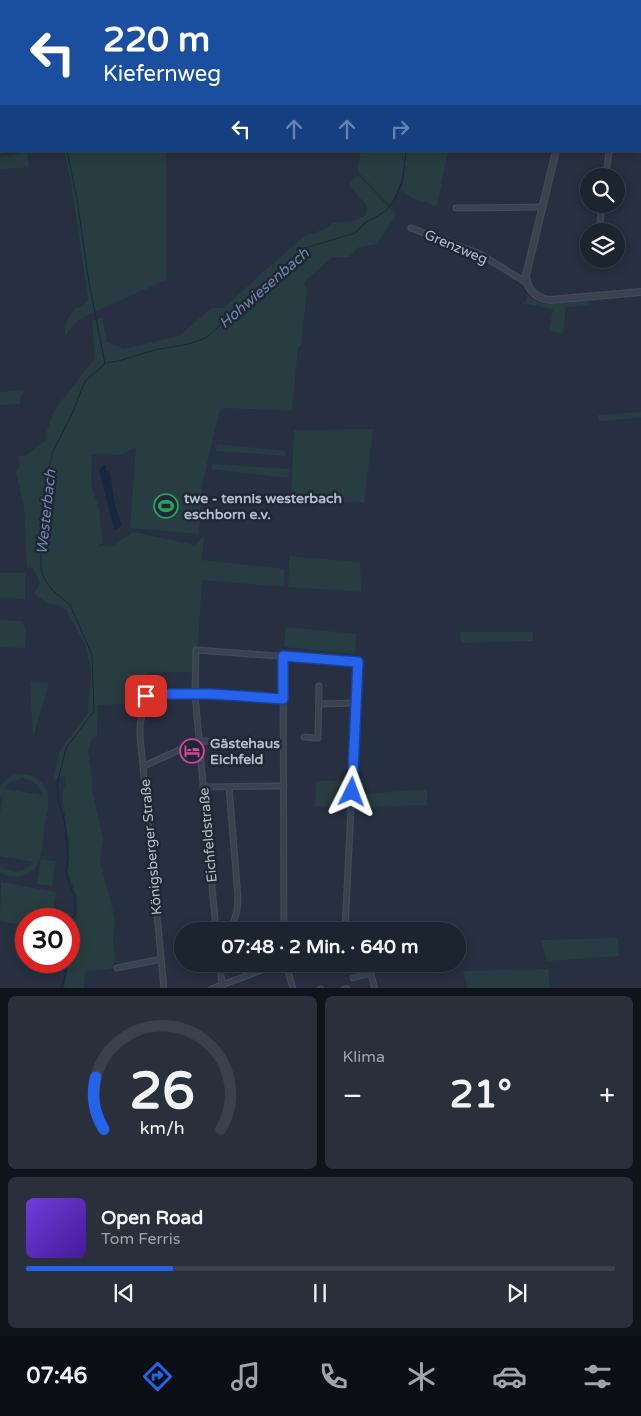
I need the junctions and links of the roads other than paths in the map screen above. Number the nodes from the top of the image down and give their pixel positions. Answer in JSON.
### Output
{"nodes":[{"id":1,"x":556,"y":152,"type":"edge"},
{"id":2,"x":609,"y":152,"type":"edge"},
{"id":3,"x":607,"y":168,"type":"edge"},
{"id":4,"x":543,"y":207,"type":"junction"},
{"id":5,"x":456,"y":208,"type":"dead end"},
{"id":6,"x":411,"y":228,"type":"dead end"},
{"id":7,"x":527,"y":283,"type":"junction"},
{"id":8,"x":641,"y":292,"type":"edge"},
{"id":9,"x":283,"y":656,"type":"junction"},
{"id":10,"x":319,"y":686,"type":"dead end"},
{"id":11,"x":195,"y":694,"type":"junction"},
{"id":12,"x":283,"y":699,"type":"junction"},
{"id":13,"x":356,"y":703,"type":"junction"},
{"id":14,"x":320,"y":704,"type":"junction"},
{"id":15,"x":304,"y":737,"type":"dead end"},
{"id":16,"x":199,"y":741,"type":"junction"},
{"id":17,"x":283,"y":743,"type":"junction"},
{"id":18,"x":144,"y":766,"type":"junction"},
{"id":19,"x":229,"y":786,"type":"junction"},
{"id":20,"x":284,"y":786,"type":"junction"},
{"id":21,"x":203,"y":787,"type":"junction"},
{"id":22,"x":215,"y":922,"type":"edge"},
{"id":23,"x":234,"y":922,"type":"edge"},
{"id":24,"x":284,"y":922,"type":"edge"},
{"id":25,"x":345,"y":922,"type":"edge"},
{"id":26,"x":161,"y":959,"type":"junction"},
{"id":27,"x":117,"y":968,"type":"dead end"},
{"id":28,"x":220,"y":972,"type":"edge"},
{"id":29,"x":258,"y":972,"type":"edge"},
{"id":30,"x":288,"y":972,"type":"edge"},
{"id":31,"x":371,"y":973,"type":"joint"},
{"id":32,"x":353,"y":978,"type":"dead end"},
{"id":33,"x":222,"y":986,"type":"edge"},
{"id":34,"x":164,"y":988,"type":"edge"},
{"id":35,"x":211,"y":988,"type":"edge"},
{"id":36,"x":293,"y":988,"type":"edge"},
{"id":37,"x":375,"y":988,"type":"edge"}],
"edges":[{"from":1,"to":4,"type":"street"},
{"from":2,"to":3,"type":"street"},
{"from":4,"to":5,"type":"street"},
{"from":4,"to":7,"type":"street"},
{"from":6,"to":7,"type":"street","name":"Grenzweg"},
{"from":7,"to":8,"type":"street"},
{"from":9,"to":11,"type":"street","name":"Eichfeldstraße"},
{"from":9,"to":12,"type":"street"},
{"from":9,"to":13,"type":"street"},
{"from":10,"to":14,"type":"street"},
{"from":11,"to":12,"type":"street"},
{"from":11,"to":16,"type":"street","name":"Eichfeldstraße"},
{"from":11,"to":18,"type":"street","name":"Königsberger Straße"},
{"from":12,"to":17,"type":"street"},
{"from":13,"to":14,"type":"street"},
{"from":13,"to":25,"type":"street"},
{"from":14,"to":15,"type":"street"},
{"from":16,"to":17,"type":"street"},
{"from":16,"to":18,"type":"street"},
{"from":16,"to":21,"type":"street","name":"Eichfeldstraße"},
{"from":17,"to":20,"type":"street"},
{"from":18,"to":26,"type":"street","name":"Königsberger Straße"},
{"from":19,"to":20,"type":"street"},
{"from":19,"to":21,"type":"street"},
{"from":19,"to":23,"type":"street"},
{"from":20,"to":24,"type":"street"},
{"from":21,"to":22,"type":"street","name":"Eichfeldstraße"},
{"from":26,"to":27,"type":"street"},
{"from":26,"to":34,"type":"street","name":"Königsberger Straße"},
{"from":28,"to":33,"type":"street"},
{"from":29,"to":33,"type":"street"},
{"from":30,"to":36,"type":"street"},
{"from":31,"to":32,"type":"street"},
{"from":31,"to":37,"type":"street"},
{"from":33,"to":35,"type":"street"}]}
